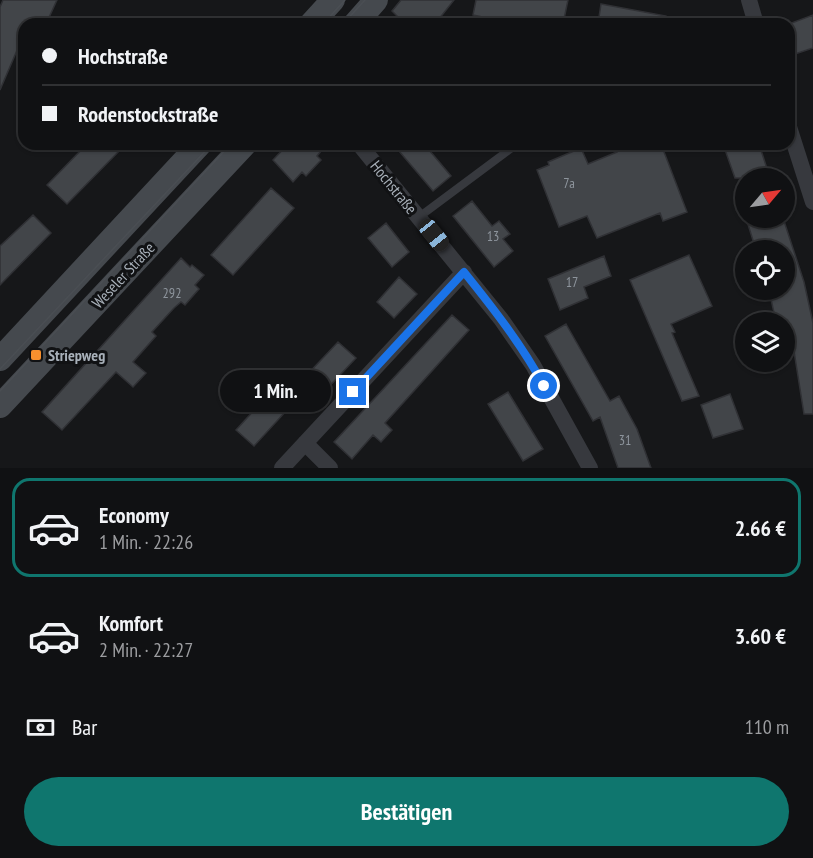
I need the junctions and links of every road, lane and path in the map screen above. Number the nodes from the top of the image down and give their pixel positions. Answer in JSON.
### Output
{"nodes":[{"id":1,"x":333,"y":0,"type":"edge"},
{"id":2,"x":376,"y":0,"type":"edge"},
{"id":3,"x":749,"y":0,"type":"edge"},
{"id":4,"x":316,"y":18,"type":"edge"},
{"id":5,"x":360,"y":18,"type":"edge"},
{"id":6,"x":754,"y":18,"type":"edge"},
{"id":7,"x":795,"y":146,"type":"edge"},
{"id":8,"x":186,"y":150,"type":"edge"},
{"id":9,"x":239,"y":150,"type":"edge"},
{"id":10,"x":364,"y":150,"type":"edge"},
{"id":11,"x":509,"y":150,"type":"edge"},
{"id":12,"x":813,"y":202,"type":"edge"},
{"id":13,"x":419,"y":217,"type":"junction"},
{"id":14,"x":464,"y":272,"type":"junction"},
{"id":15,"x":0,"y":359,"type":"edge"},
{"id":16,"x":0,"y":406,"type":"edge"},
{"id":17,"x":305,"y":443,"type":"junction"},
{"id":18,"x":282,"y":468,"type":"edge"},
{"id":19,"x":330,"y":468,"type":"edge"},
{"id":20,"x":590,"y":468,"type":"edge"}],
"edges":[{"from":1,"to":4,"type":"main road"},
{"from":2,"to":5,"type":"main road"},
{"from":3,"to":6,"type":"street"},
{"from":7,"to":12,"type":"street"},
{"from":8,"to":15,"type":"main road","name":"Weseler Straße"},
{"from":9,"to":16,"type":"main road","name":"Weseler Straße"},
{"from":10,"to":13,"type":"street","name":"Hochstraße"},
{"from":11,"to":13,"type":"lane"},
{"from":13,"to":14,"type":"street","name":"Hochstraße"},
{"from":14,"to":17,"type":"street"},
{"from":14,"to":20,"type":"street","name":"Hochstraße"},
{"from":17,"to":18,"type":"street"},
{"from":17,"to":19,"type":"street"}]}
